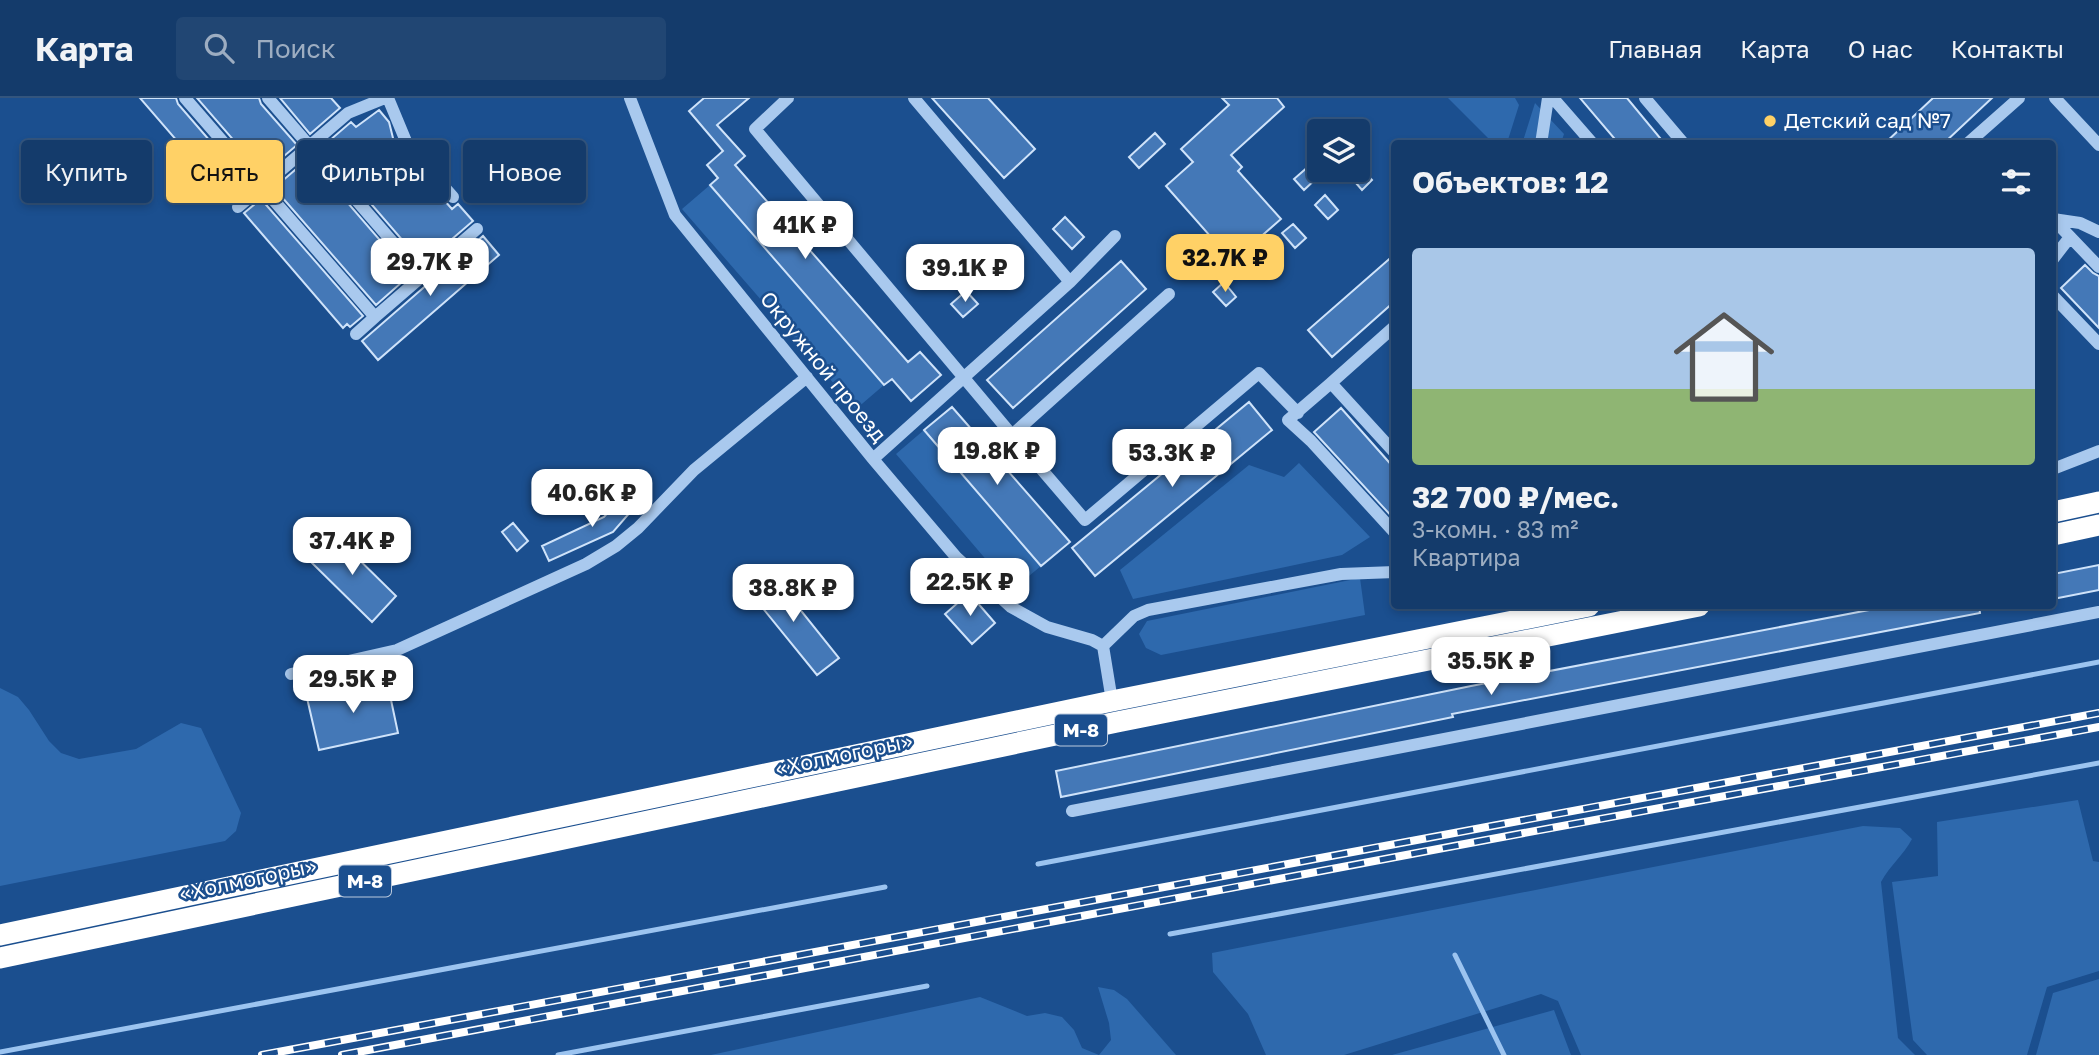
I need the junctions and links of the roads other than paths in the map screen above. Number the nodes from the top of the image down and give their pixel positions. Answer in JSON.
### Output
{"nodes":[{"id":1,"x":186,"y":98,"type":"edge"},
{"id":2,"x":268,"y":98,"type":"edge"},
{"id":3,"x":386,"y":98,"type":"edge"},
{"id":4,"x":630,"y":98,"type":"edge"},
{"id":5,"x":788,"y":98,"type":"edge"},
{"id":6,"x":914,"y":98,"type":"edge"},
{"id":7,"x":1548,"y":98,"type":"edge"},
{"id":8,"x":1553,"y":98,"type":"edge"},
{"id":9,"x":1645,"y":98,"type":"edge"},
{"id":10,"x":2019,"y":98,"type":"edge"},
{"id":11,"x":2055,"y":98,"type":"edge"},
{"id":12,"x":359,"y":103,"type":"edge"},
{"id":13,"x":222,"y":140,"type":"edge"},
{"id":14,"x":304,"y":140,"type":"edge"},
{"id":15,"x":316,"y":140,"type":"edge"},
{"id":16,"x":1542,"y":140,"type":"edge"},
{"id":17,"x":1590,"y":140,"type":"edge"},
{"id":18,"x":1681,"y":140,"type":"edge"},
{"id":19,"x":1972,"y":140,"type":"edge"},
{"id":20,"x":2099,"y":145,"type":"edge"},
{"id":21,"x":297,"y":156,"type":"edge"},
{"id":22,"x":283,"y":168,"type":"edge"},
{"id":23,"x":453,"y":197,"type":"dead end"},
{"id":24,"x":242,"y":203,"type":"edge"},
{"id":25,"x":277,"y":203,"type":"edge"},
{"id":26,"x":359,"y":203,"type":"edge"},
{"id":27,"x":238,"y":206,"type":"dead end"},
{"id":28,"x":2056,"y":219,"type":"edge"},
{"id":29,"x":2056,"y":222,"type":"edge"},
{"id":30,"x":477,"y":229,"type":"dead end"},
{"id":31,"x":2099,"y":232,"type":"edge"},
{"id":32,"x":1115,"y":236,"type":"dead end"},
{"id":33,"x":2070,"y":237,"type":"junction"},
{"id":34,"x":2056,"y":255,"type":"edge"},
{"id":35,"x":2099,"y":267,"type":"edge"},
{"id":36,"x":422,"y":276,"type":"junction"},
{"id":37,"x":1069,"y":282,"type":"junction"},
{"id":38,"x":1169,"y":294,"type":"dead end"},
{"id":39,"x":2056,"y":299,"type":"edge"},
{"id":40,"x":375,"y":317,"type":"junction"},
{"id":41,"x":1391,"y":330,"type":"edge"},
{"id":42,"x":356,"y":334,"type":"dead end"},
{"id":43,"x":2099,"y":344,"type":"edge"},
{"id":44,"x":807,"y":377,"type":"junction"},
{"id":45,"x":962,"y":378,"type":"junction"},
{"id":46,"x":1331,"y":383,"type":"junction"},
{"id":47,"x":1298,"y":413,"type":"junction"},
{"id":48,"x":1012,"y":435,"type":"junction"},
{"id":49,"x":1391,"y":449,"type":"edge"},
{"id":50,"x":2099,"y":451,"type":"edge"},
{"id":51,"x":873,"y":459,"type":"junction"},
{"id":52,"x":2056,"y":468,"type":"edge"},
{"id":53,"x":2099,"y":502,"type":"edge"},
{"id":54,"x":2056,"y":511,"type":"edge"},
{"id":55,"x":2099,"y":525,"type":"edge"},
{"id":56,"x":1391,"y":529,"type":"edge"},
{"id":57,"x":2056,"y":534,"type":"edge"},
{"id":58,"x":1391,"y":572,"type":"edge"},
{"id":59,"x":1575,"y":609,"type":"edge"},
{"id":60,"x":1684,"y":609,"type":"edge"},
{"id":61,"x":2099,"y":612,"type":"edge"},
{"id":62,"x":1103,"y":646,"type":"junction"},
{"id":63,"x":291,"y":674,"type":"dead end"},
{"id":64,"x":1112,"y":701,"type":"junction"},
{"id":65,"x":1072,"y":811,"type":"dead end"},
{"id":66,"x":0,"y":935,"type":"edge"},
{"id":67,"x":0,"y":958,"type":"edge"}],
"edges":[{"from":1,"to":13,"type":"street"},
{"from":2,"to":14,"type":"street"},
{"from":3,"to":12,"type":"street"},
{"from":3,"to":23,"type":"street"},
{"from":4,"to":44,"type":"street","name":"Окружной проезд"},
{"from":5,"to":45,"type":"street"},
{"from":6,"to":37,"type":"street"},
{"from":7,"to":16,"type":"street"},
{"from":8,"to":17,"type":"street"},
{"from":9,"to":18,"type":"street"},
{"from":10,"to":19,"type":"street"},
{"from":11,"to":20,"type":"street"},
{"from":12,"to":15,"type":"street"},
{"from":21,"to":22,"type":"street"},
{"from":24,"to":27,"type":"street"},
{"from":25,"to":40,"type":"street"},
{"from":26,"to":36,"type":"street"},
{"from":28,"to":31,"type":"street"},
{"from":29,"to":33,"type":"street"},
{"from":30,"to":36,"type":"street"},
{"from":32,"to":37,"type":"street"},
{"from":33,"to":34,"type":"street"},
{"from":33,"to":35,"type":"street"},
{"from":36,"to":40,"type":"street"},
{"from":37,"to":45,"type":"street"},
{"from":38,"to":48,"type":"street"},
{"from":39,"to":43,"type":"street"},
{"from":40,"to":42,"type":"street"},
{"from":41,"to":46,"type":"street"},
{"from":44,"to":51,"type":"street","name":"Окружной проезд"},
{"from":44,"to":63,"type":"street"},
{"from":45,"to":48,"type":"street"},
{"from":45,"to":51,"type":"street"},
{"from":46,"to":47,"type":"street"},
{"from":46,"to":49,"type":"street"},
{"from":47,"to":48,"type":"street"},
{"from":47,"to":56,"type":"street"},
{"from":50,"to":52,"type":"street"},
{"from":51,"to":62,"type":"street","name":"Окружной проезд"},
{"from":53,"to":54,"type":"highway"},
{"from":55,"to":57,"type":"highway"},
{"from":58,"to":62,"type":"street"},
{"from":59,"to":64,"type":"highway","name":"«Холмогоры»","number":"М-8"},
{"from":60,"to":67,"type":"highway","name":"«Холмогоры»","number":"М-8"},
{"from":61,"to":65,"type":"street"},
{"from":62,"to":64,"type":"street"},
{"from":64,"to":66,"type":"highway","name":"«Холмогоры»","number":"М-8"}]}
